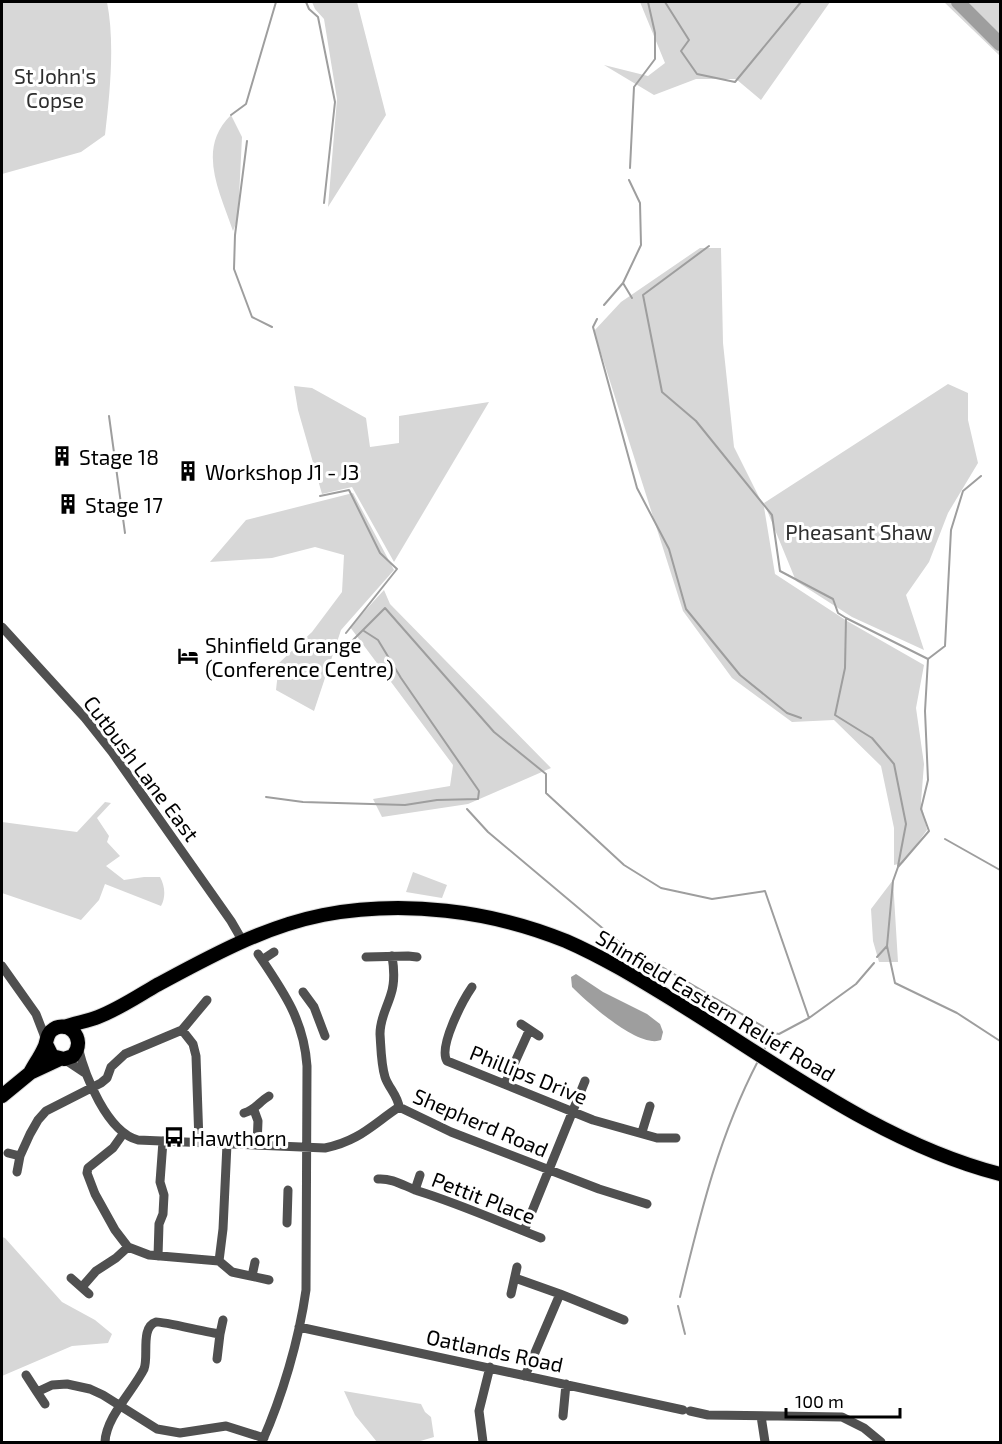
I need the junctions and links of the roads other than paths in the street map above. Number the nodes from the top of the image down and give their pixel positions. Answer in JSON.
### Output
{"nodes":[{"id":1,"x":2,"y":627,"type":"edge"},
{"id":2,"x":242,"y":940,"type":"junction"},
{"id":3,"x":274,"y":952,"type":"dead end"},
{"id":4,"x":392,"y":956,"type":"junction"},
{"id":5,"x":366,"y":957,"type":"dead end"},
{"id":6,"x":417,"y":957,"type":"dead end"},
{"id":7,"x":2,"y":966,"type":"edge"},
{"id":8,"x":472,"y":987,"type":"dead end"},
{"id":9,"x":303,"y":992,"type":"dead end"},
{"id":10,"x":207,"y":1000,"type":"dead end"},
{"id":11,"x":36,"y":1014,"type":"junction"},
{"id":12,"x":98,"y":1017,"type":"junction"},
{"id":13,"x":319,"y":1017,"type":"junction"},
{"id":14,"x":299,"y":1024,"type":"junction"},
{"id":15,"x":521,"y":1024,"type":"dead end"},
{"id":16,"x":62,"y":1027,"type":"junction"},
{"id":17,"x":182,"y":1030,"type":"junction"},
{"id":18,"x":530,"y":1031,"type":"junction"},
{"id":19,"x":325,"y":1036,"type":"dead end"},
{"id":20,"x":539,"y":1036,"type":"dead end"},
{"id":21,"x":46,"y":1042,"type":"junction"},
{"id":22,"x":78,"y":1045,"type":"junction"},
{"id":23,"x":62,"y":1059,"type":"junction"},
{"id":24,"x":85,"y":1072,"type":"junction"},
{"id":25,"x":30,"y":1073,"type":"junction"},
{"id":26,"x":585,"y":1081,"type":"dead end"},
{"id":27,"x":505,"y":1084,"type":"junction"},
{"id":28,"x":93,"y":1086,"type":"junction"},
{"id":29,"x":2,"y":1096,"type":"edge"},
{"id":30,"x":269,"y":1096,"type":"dead end"},
{"id":31,"x":650,"y":1106,"type":"dead end"},
{"id":32,"x":399,"y":1107,"type":"junction"},
{"id":33,"x":255,"y":1110,"type":"junction"},
{"id":34,"x":573,"y":1112,"type":"junction"},
{"id":35,"x":244,"y":1113,"type":"dead end"},
{"id":36,"x":642,"y":1132,"type":"junction"},
{"id":37,"x":123,"y":1134,"type":"junction"},
{"id":38,"x":676,"y":1138,"type":"dead end"},
{"id":39,"x":163,"y":1141,"type":"junction"},
{"id":40,"x":199,"y":1142,"type":"junction"},
{"id":41,"x":227,"y":1144,"type":"junction"},
{"id":42,"x":257,"y":1146,"type":"junction"},
{"id":43,"x":307,"y":1148,"type":"junction"},
{"id":44,"x":8,"y":1153,"type":"dead end"},
{"id":45,"x":20,"y":1156,"type":"junction"},
{"id":46,"x":549,"y":1170,"type":"junction"},
{"id":47,"x":17,"y":1172,"type":"dead end"},
{"id":48,"x":1000,"y":1174,"type":"edge"},
{"id":49,"x":420,"y":1175,"type":"dead end"},
{"id":50,"x":378,"y":1179,"type":"dead end"},
{"id":51,"x":288,"y":1190,"type":"dead end"},
{"id":52,"x":415,"y":1190,"type":"junction"},
{"id":53,"x":647,"y":1204,"type":"dead end"},
{"id":54,"x":288,"y":1210,"type":"junction"},
{"id":55,"x":307,"y":1210,"type":"junction"},
{"id":56,"x":287,"y":1223,"type":"dead end"},
{"id":57,"x":524,"y":1231,"type":"junction"},
{"id":58,"x":541,"y":1238,"type":"dead end"},
{"id":59,"x":128,"y":1247,"type":"junction"},
{"id":60,"x":158,"y":1256,"type":"junction"},
{"id":61,"x":219,"y":1261,"type":"junction"},
{"id":62,"x":255,"y":1262,"type":"dead end"},
{"id":63,"x":517,"y":1267,"type":"dead end"},
{"id":64,"x":252,"y":1276,"type":"junction"},
{"id":65,"x":70,"y":1278,"type":"dead end"},
{"id":66,"x":515,"y":1278,"type":"junction"},
{"id":67,"x":269,"y":1280,"type":"dead end"},
{"id":68,"x":82,"y":1287,"type":"junction"},
{"id":69,"x":511,"y":1293,"type":"dead end"},
{"id":70,"x":89,"y":1294,"type":"dead end"},
{"id":71,"x":560,"y":1294,"type":"junction"},
{"id":72,"x":223,"y":1320,"type":"dead end"},
{"id":73,"x":624,"y":1320,"type":"dead end"},
{"id":74,"x":299,"y":1327,"type":"junction"},
{"id":75,"x":220,"y":1334,"type":"junction"},
{"id":76,"x":217,"y":1359,"type":"dead end"},
{"id":77,"x":489,"y":1368,"type":"junction"},
{"id":78,"x":26,"y":1375,"type":"dead end"},
{"id":79,"x":525,"y":1376,"type":"junction"},
{"id":80,"x":566,"y":1384,"type":"junction"},
{"id":81,"x":38,"y":1392,"type":"junction"},
{"id":82,"x":45,"y":1404,"type":"dead end"},
{"id":83,"x":121,"y":1406,"type":"junction"},
{"id":84,"x":563,"y":1416,"type":"dead end"},
{"id":85,"x":761,"y":1416,"type":"junction"},
{"id":86,"x":263,"y":1440,"type":"edge"},
{"id":87,"x":105,"y":1443,"type":"edge"},
{"id":88,"x":483,"y":1443,"type":"edge"},
{"id":89,"x":765,"y":1443,"type":"edge"},
{"id":90,"x":881,"y":1443,"type":"edge"}],
"edges":[{"from":1,"to":2,"type":"street","name":"Cutbush Lane East"},
{"from":2,"to":12,"type":"main road","name":"Shinfield Eastern Relief Road"},
{"from":2,"to":48,"type":"main road","name":"Shinfield Eastern Relief Road"},
{"from":3,"to":14,"type":"street"},
{"from":4,"to":5,"type":"street"},
{"from":4,"to":6,"type":"street"},
{"from":4,"to":32,"type":"street"},
{"from":7,"to":11,"type":"street"},
{"from":8,"to":27,"type":"street","name":"Phillips Drive"},
{"from":9,"to":13,"type":"street"},
{"from":10,"to":17,"type":"street"},
{"from":11,"to":16,"type":"street"},
{"from":11,"to":21,"type":"street"},
{"from":12,"to":16,"type":"main road","name":"Shinfield Eastern Relief Road"},
{"from":12,"to":22,"type":"main road","name":"Shinfield Eastern Relief Road"},
{"from":13,"to":14,"type":"street"},
{"from":13,"to":19,"type":"street"},
{"from":14,"to":43,"type":"street"},
{"from":15,"to":18,"type":"street"},
{"from":16,"to":21,"type":"main road"},
{"from":16,"to":22,"type":"main road"},
{"from":17,"to":28,"type":"street"},
{"from":17,"to":40,"type":"street"},
{"from":18,"to":20,"type":"street"},
{"from":18,"to":27,"type":"street"},
{"from":21,"to":23,"type":"main road"},
{"from":21,"to":25,"type":"main road"},
{"from":22,"to":23,"type":"main road"},
{"from":22,"to":24,"type":"street"},
{"from":23,"to":24,"type":"street"},
{"from":23,"to":25,"type":"main road"},
{"from":24,"to":28,"type":"street"},
{"from":25,"to":29,"type":"main road"},
{"from":26,"to":34,"type":"street"},
{"from":27,"to":34,"type":"street","name":"Phillips Drive"},
{"from":28,"to":37,"type":"street"},
{"from":28,"to":45,"type":"street"},
{"from":30,"to":33,"type":"street"},
{"from":31,"to":36,"type":"street"},
{"from":32,"to":43,"type":"street","name":"Shepherd Road"},
{"from":32,"to":46,"type":"street","name":"Shepherd Road"},
{"from":33,"to":35,"type":"street"},
{"from":33,"to":42,"type":"street"},
{"from":34,"to":36,"type":"street","name":"Phillips Drive"},
{"from":34,"to":46,"type":"street"},
{"from":36,"to":38,"type":"street","name":"Phillips Drive"},
{"from":37,"to":39,"type":"street"},
{"from":37,"to":59,"type":"street"},
{"from":39,"to":40,"type":"street"},
{"from":39,"to":60,"type":"street"},
{"from":40,"to":41,"type":"street"},
{"from":41,"to":42,"type":"street"},
{"from":41,"to":61,"type":"street"},
{"from":42,"to":43,"type":"street"},
{"from":43,"to":55,"type":"street"},
{"from":44,"to":45,"type":"street"},
{"from":45,"to":47,"type":"street"},
{"from":46,"to":53,"type":"street","name":"Shepherd Road"},
{"from":46,"to":57,"type":"street"},
{"from":49,"to":52,"type":"street","name":"Pettit Place"},
{"from":50,"to":52,"type":"street","name":"Pettit Place"},
{"from":51,"to":54,"type":"street"},
{"from":52,"to":57,"type":"street","name":"Pettit Place"},
{"from":54,"to":55,"type":"street"},
{"from":54,"to":56,"type":"street"},
{"from":55,"to":74,"type":"street"},
{"from":57,"to":58,"type":"street","name":"Pettit Place"},
{"from":59,"to":60,"type":"street"},
{"from":59,"to":68,"type":"street"},
{"from":60,"to":61,"type":"street"},
{"from":61,"to":64,"type":"street"},
{"from":62,"to":64,"type":"street"},
{"from":63,"to":66,"type":"street"},
{"from":64,"to":67,"type":"street"},
{"from":65,"to":68,"type":"street"},
{"from":66,"to":69,"type":"street"},
{"from":66,"to":71,"type":"street"},
{"from":68,"to":70,"type":"street"},
{"from":71,"to":73,"type":"street"},
{"from":71,"to":79,"type":"street"},
{"from":72,"to":75,"type":"street"},
{"from":74,"to":77,"type":"street","name":"Oatlands Road"},
{"from":74,"to":86,"type":"street"},
{"from":75,"to":76,"type":"street"},
{"from":75,"to":83,"type":"street"},
{"from":77,"to":79,"type":"street","name":"Oatlands Road"},
{"from":77,"to":88,"type":"street"},
{"from":78,"to":81,"type":"street"},
{"from":79,"to":80,"type":"street","name":"Oatlands Road"},
{"from":80,"to":84,"type":"street"},
{"from":80,"to":85,"type":"street","name":"Oatlands Road"},
{"from":81,"to":82,"type":"street"},
{"from":81,"to":83,"type":"street"},
{"from":83,"to":86,"type":"street"},
{"from":83,"to":87,"type":"street"},
{"from":85,"to":89,"type":"street"},
{"from":85,"to":90,"type":"street","name":"Oatlands Road"}]}
